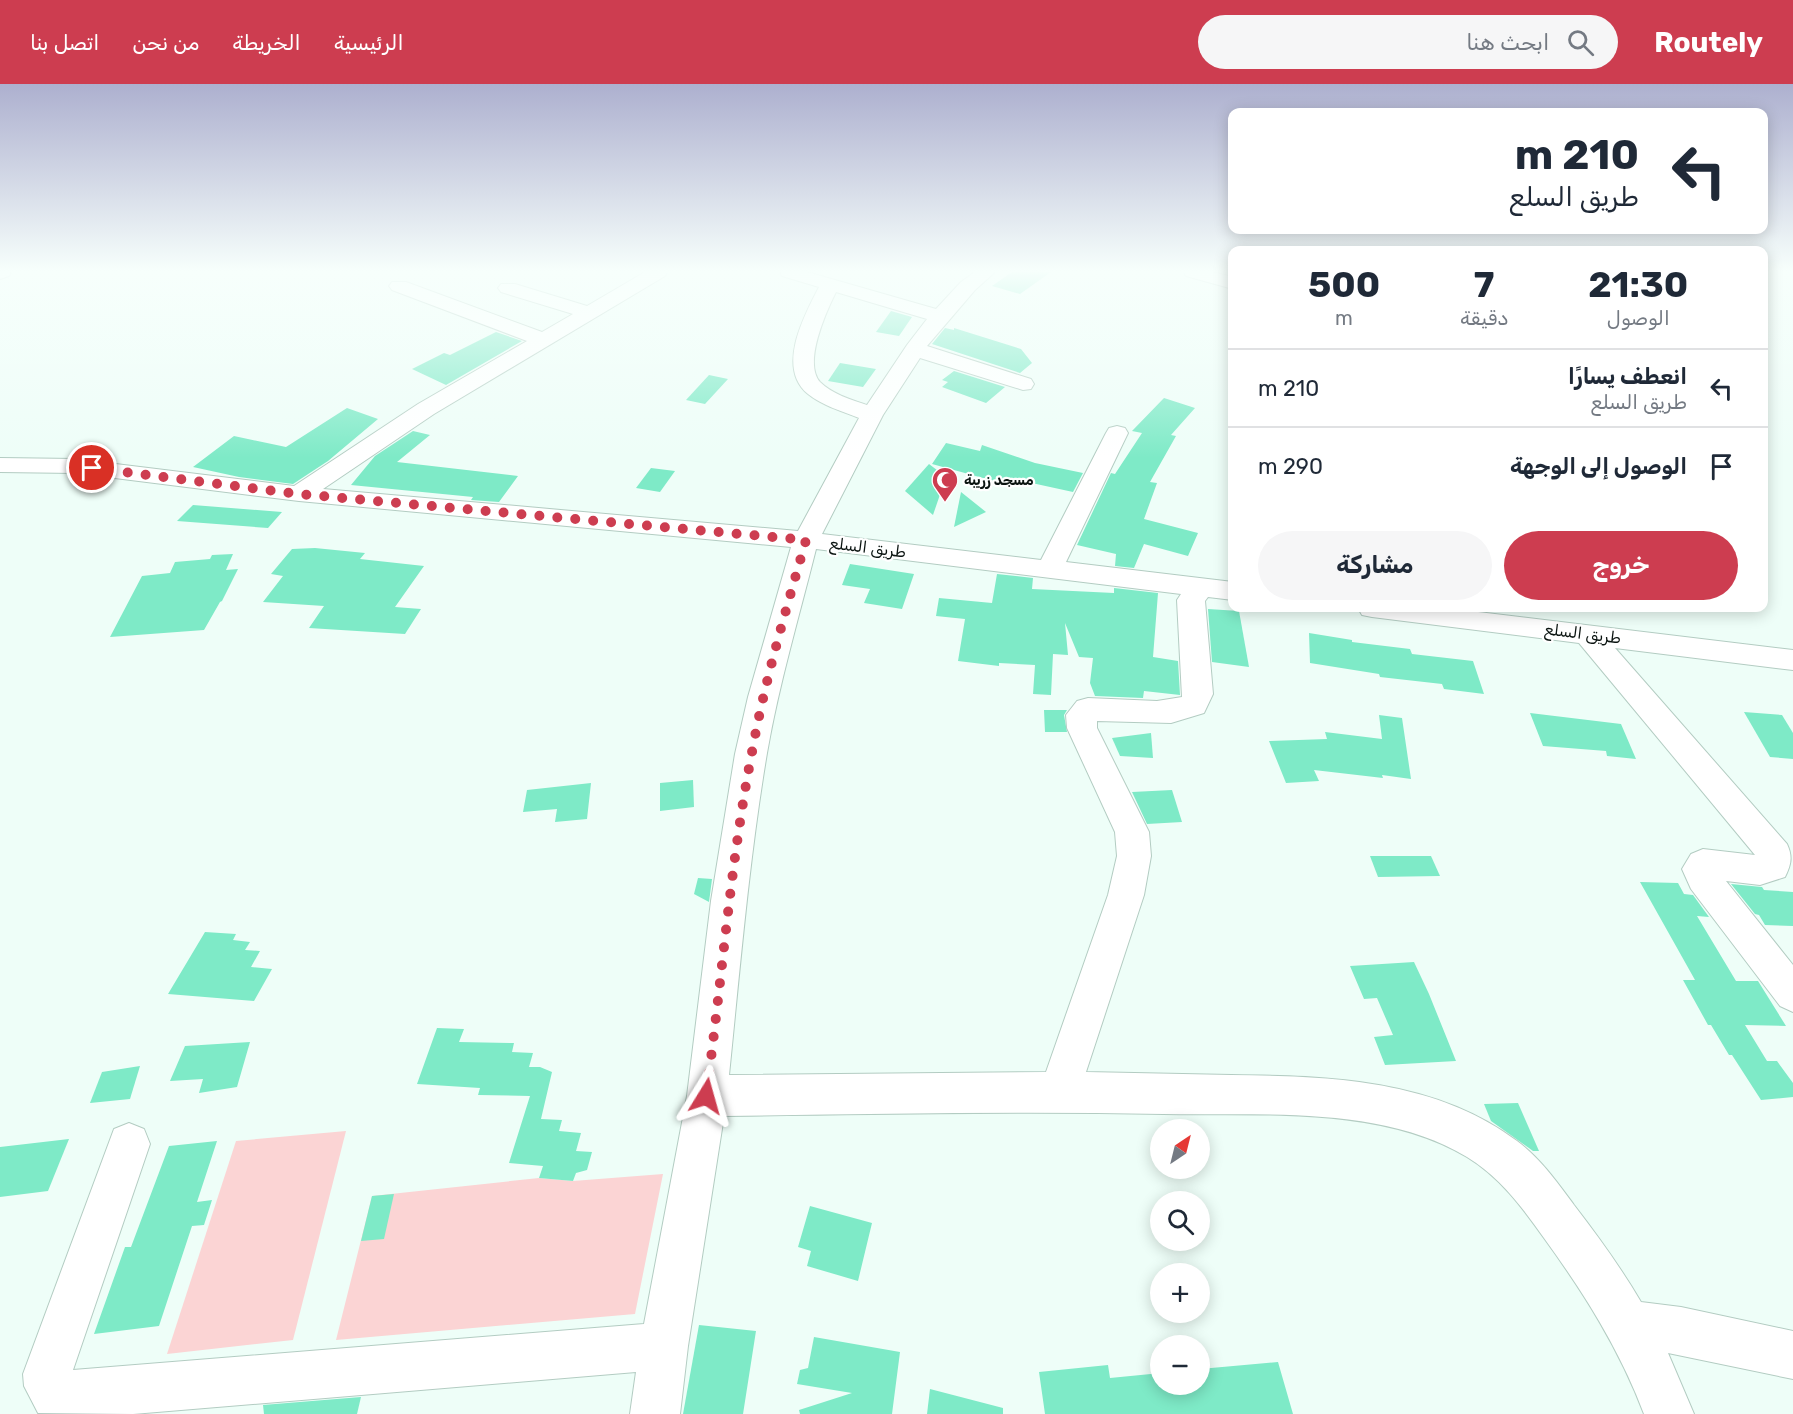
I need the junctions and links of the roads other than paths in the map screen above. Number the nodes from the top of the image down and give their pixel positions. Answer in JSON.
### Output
{"nodes":[{"id":1,"x":528,"y":334,"type":"edge"},
{"id":2,"x":549,"y":334,"type":"edge"},
{"id":3,"x":810,"y":334,"type":"edge"},
{"id":4,"x":925,"y":334,"type":"edge"},
{"id":5,"x":541,"y":339,"type":"junction"},
{"id":6,"x":914,"y":349,"type":"junction"},
{"id":7,"x":1023,"y":384,"type":"dead end"},
{"id":8,"x":872,"y":415,"type":"junction"},
{"id":9,"x":1117,"y":433,"type":"dead end"},
{"id":10,"x":0,"y":465,"type":"edge"},
{"id":11,"x":299,"y":494,"type":"junction"},
{"id":12,"x":806,"y":540,"type":"junction"},
{"id":13,"x":1050,"y":569,"type":"junction"},
{"id":14,"x":1201,"y":587,"type":"junction"},
{"id":15,"x":1228,"y":590,"type":"edge"},
{"id":16,"x":1405,"y":612,"type":"edge"},
{"id":17,"x":1587,"y":634,"type":"junction"},
{"id":18,"x":1793,"y":660,"type":"edge"},
{"id":19,"x":1793,"y":994,"type":"edge"},
{"id":20,"x":1059,"y":1092,"type":"junction"},
{"id":21,"x":706,"y":1096,"type":"junction"},
{"id":22,"x":129,"y":1144,"type":"dead end"},
{"id":23,"x":1629,"y":1324,"type":"junction"},
{"id":24,"x":664,"y":1347,"type":"junction"},
{"id":25,"x":1793,"y":1355,"type":"edge"},
{"id":26,"x":655,"y":1414,"type":"edge"},
{"id":27,"x":1670,"y":1414,"type":"edge"}],
"edges":[{"from":1,"to":5,"type":"street"},
{"from":2,"to":5,"type":"street"},
{"from":3,"to":8,"type":"street"},
{"from":4,"to":6,"type":"street"},
{"from":5,"to":11,"type":"street"},
{"from":6,"to":7,"type":"street"},
{"from":6,"to":8,"type":"street"},
{"from":8,"to":12,"type":"street"},
{"from":9,"to":13,"type":"street"},
{"from":10,"to":11,"type":"street","name":"طريق السلع"},
{"from":11,"to":12,"type":"street","name":"طريق السلع"},
{"from":12,"to":13,"type":"street","name":"طريق السلع"},
{"from":12,"to":21,"type":"street"},
{"from":13,"to":14,"type":"street","name":"طريق السلع"},
{"from":14,"to":15,"type":"street","name":"طريق السلع"},
{"from":14,"to":20,"type":"street"},
{"from":16,"to":17,"type":"street","name":"طريق السلع"},
{"from":17,"to":18,"type":"street","name":"طريق السلع"},
{"from":17,"to":19,"type":"street"},
{"from":20,"to":21,"type":"street"},
{"from":20,"to":23,"type":"street"},
{"from":21,"to":24,"type":"street"},
{"from":22,"to":24,"type":"street"},
{"from":23,"to":25,"type":"street"},
{"from":23,"to":27,"type":"street"},
{"from":24,"to":26,"type":"street"}]}
